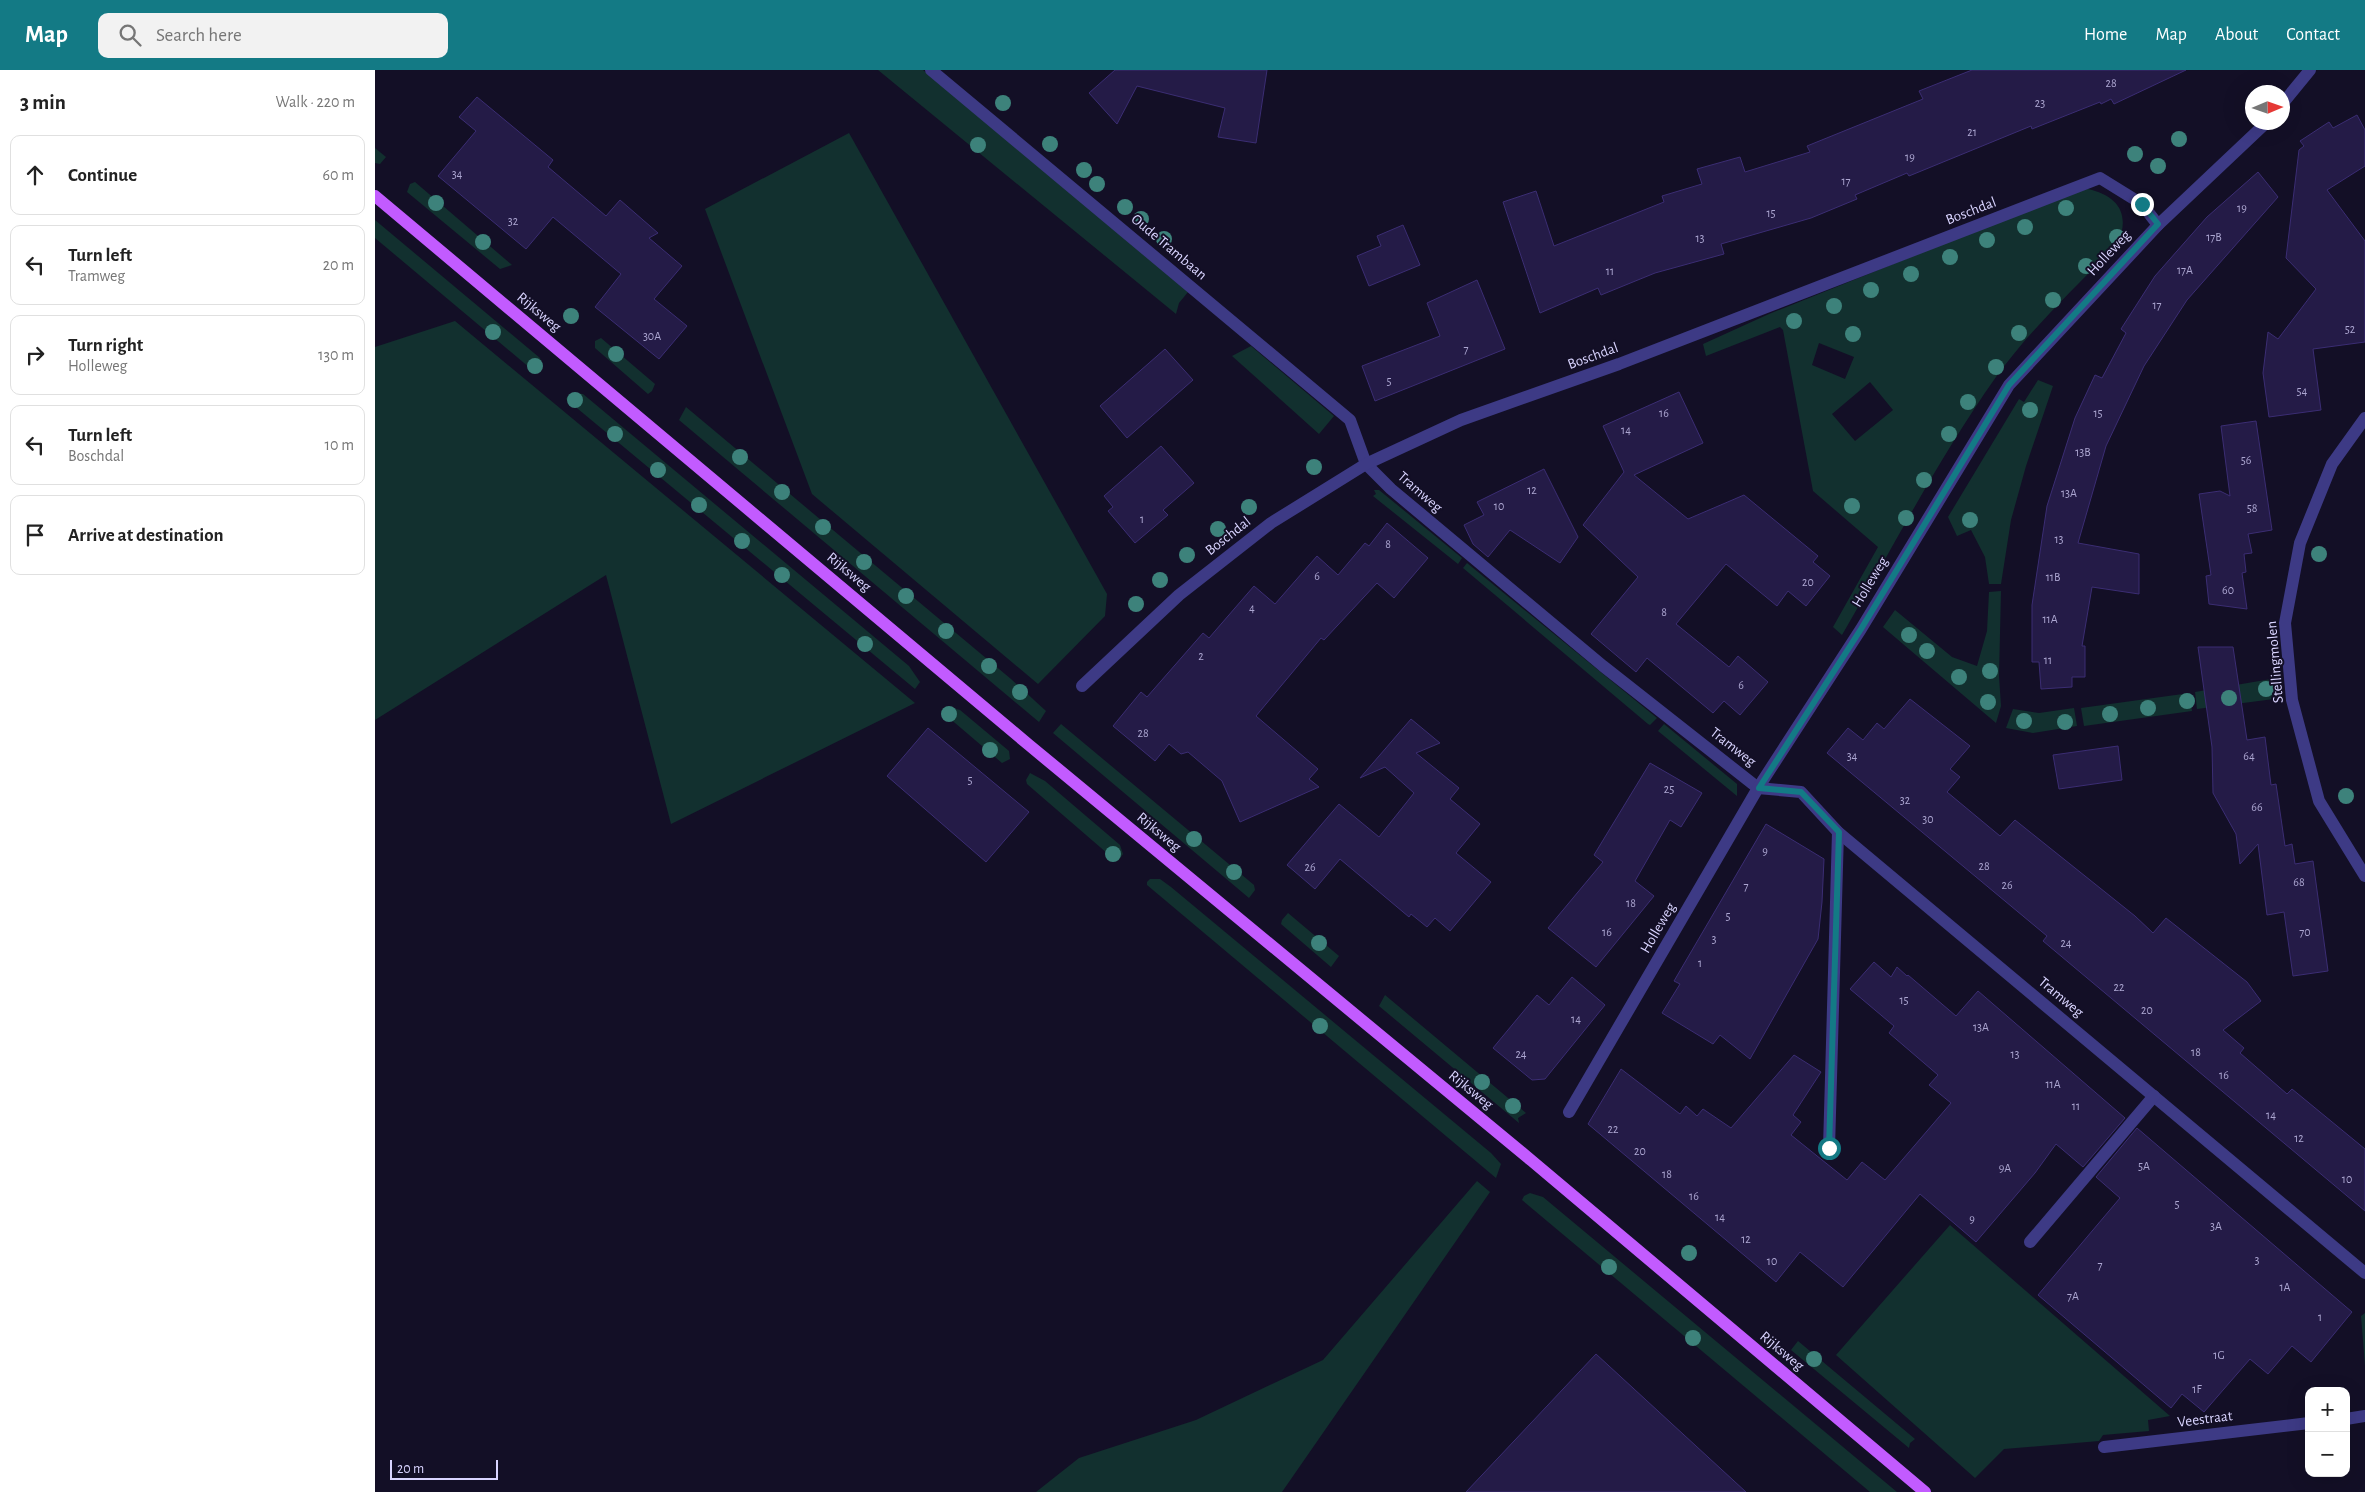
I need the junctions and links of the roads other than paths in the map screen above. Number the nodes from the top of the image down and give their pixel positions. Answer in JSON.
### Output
{"nodes":[{"id":1,"x":931,"y":70,"type":"edge"},
{"id":2,"x":2310,"y":70,"type":"edge"},
{"id":3,"x":2290,"y":94,"type":"edge"},
{"id":4,"x":2258,"y":130,"type":"edge"},
{"id":5,"x":375,"y":196,"type":"edge"},
{"id":6,"x":2158,"y":224,"type":"junction"},
{"id":7,"x":2365,"y":418,"type":"edge"},
{"id":8,"x":1366,"y":464,"type":"junction"},
{"id":9,"x":1082,"y":686,"type":"dead end"},
{"id":10,"x":1759,"y":788,"type":"junction"},
{"id":11,"x":1839,"y":832,"type":"junction"},
{"id":12,"x":2365,"y":876,"type":"edge"},
{"id":13,"x":2154,"y":1096,"type":"junction"},
{"id":14,"x":1569,"y":1112,"type":"dead end"},
{"id":15,"x":1829,"y":1148,"type":"dead end"},
{"id":16,"x":2030,"y":1242,"type":"dead end"},
{"id":17,"x":2365,"y":1273,"type":"edge"},
{"id":18,"x":2365,"y":1416,"type":"edge"},
{"id":19,"x":2350,"y":1418,"type":"edge"},
{"id":20,"x":2305,"y":1423,"type":"edge"},
{"id":21,"x":2104,"y":1447,"type":"dead end"},
{"id":22,"x":1925,"y":1492,"type":"edge"}],
"edges":[{"from":1,"to":8,"type":"street","name":"Oude Trambaan"},
{"from":2,"to":3,"type":"street"},
{"from":4,"to":6,"type":"street","name":"Holleweg"},
{"from":5,"to":22,"type":"main road","name":"Rijksweg"},
{"from":6,"to":8,"type":"street","name":"Boschdal"},
{"from":6,"to":10,"type":"street","name":"Holleweg"},
{"from":7,"to":12,"type":"street","name":"Stellingmolen"},
{"from":8,"to":9,"type":"street","name":"Boschdal"},
{"from":8,"to":10,"type":"street","name":"Tramweg"},
{"from":10,"to":11,"type":"street","name":"Tramweg"},
{"from":10,"to":14,"type":"street","name":"Holleweg"},
{"from":11,"to":13,"type":"street","name":"Tramweg"},
{"from":11,"to":15,"type":"street"},
{"from":13,"to":16,"type":"street"},
{"from":13,"to":17,"type":"street","name":"Tramweg"},
{"from":18,"to":19,"type":"street"},
{"from":20,"to":21,"type":"street","name":"Veestraat"}]}
